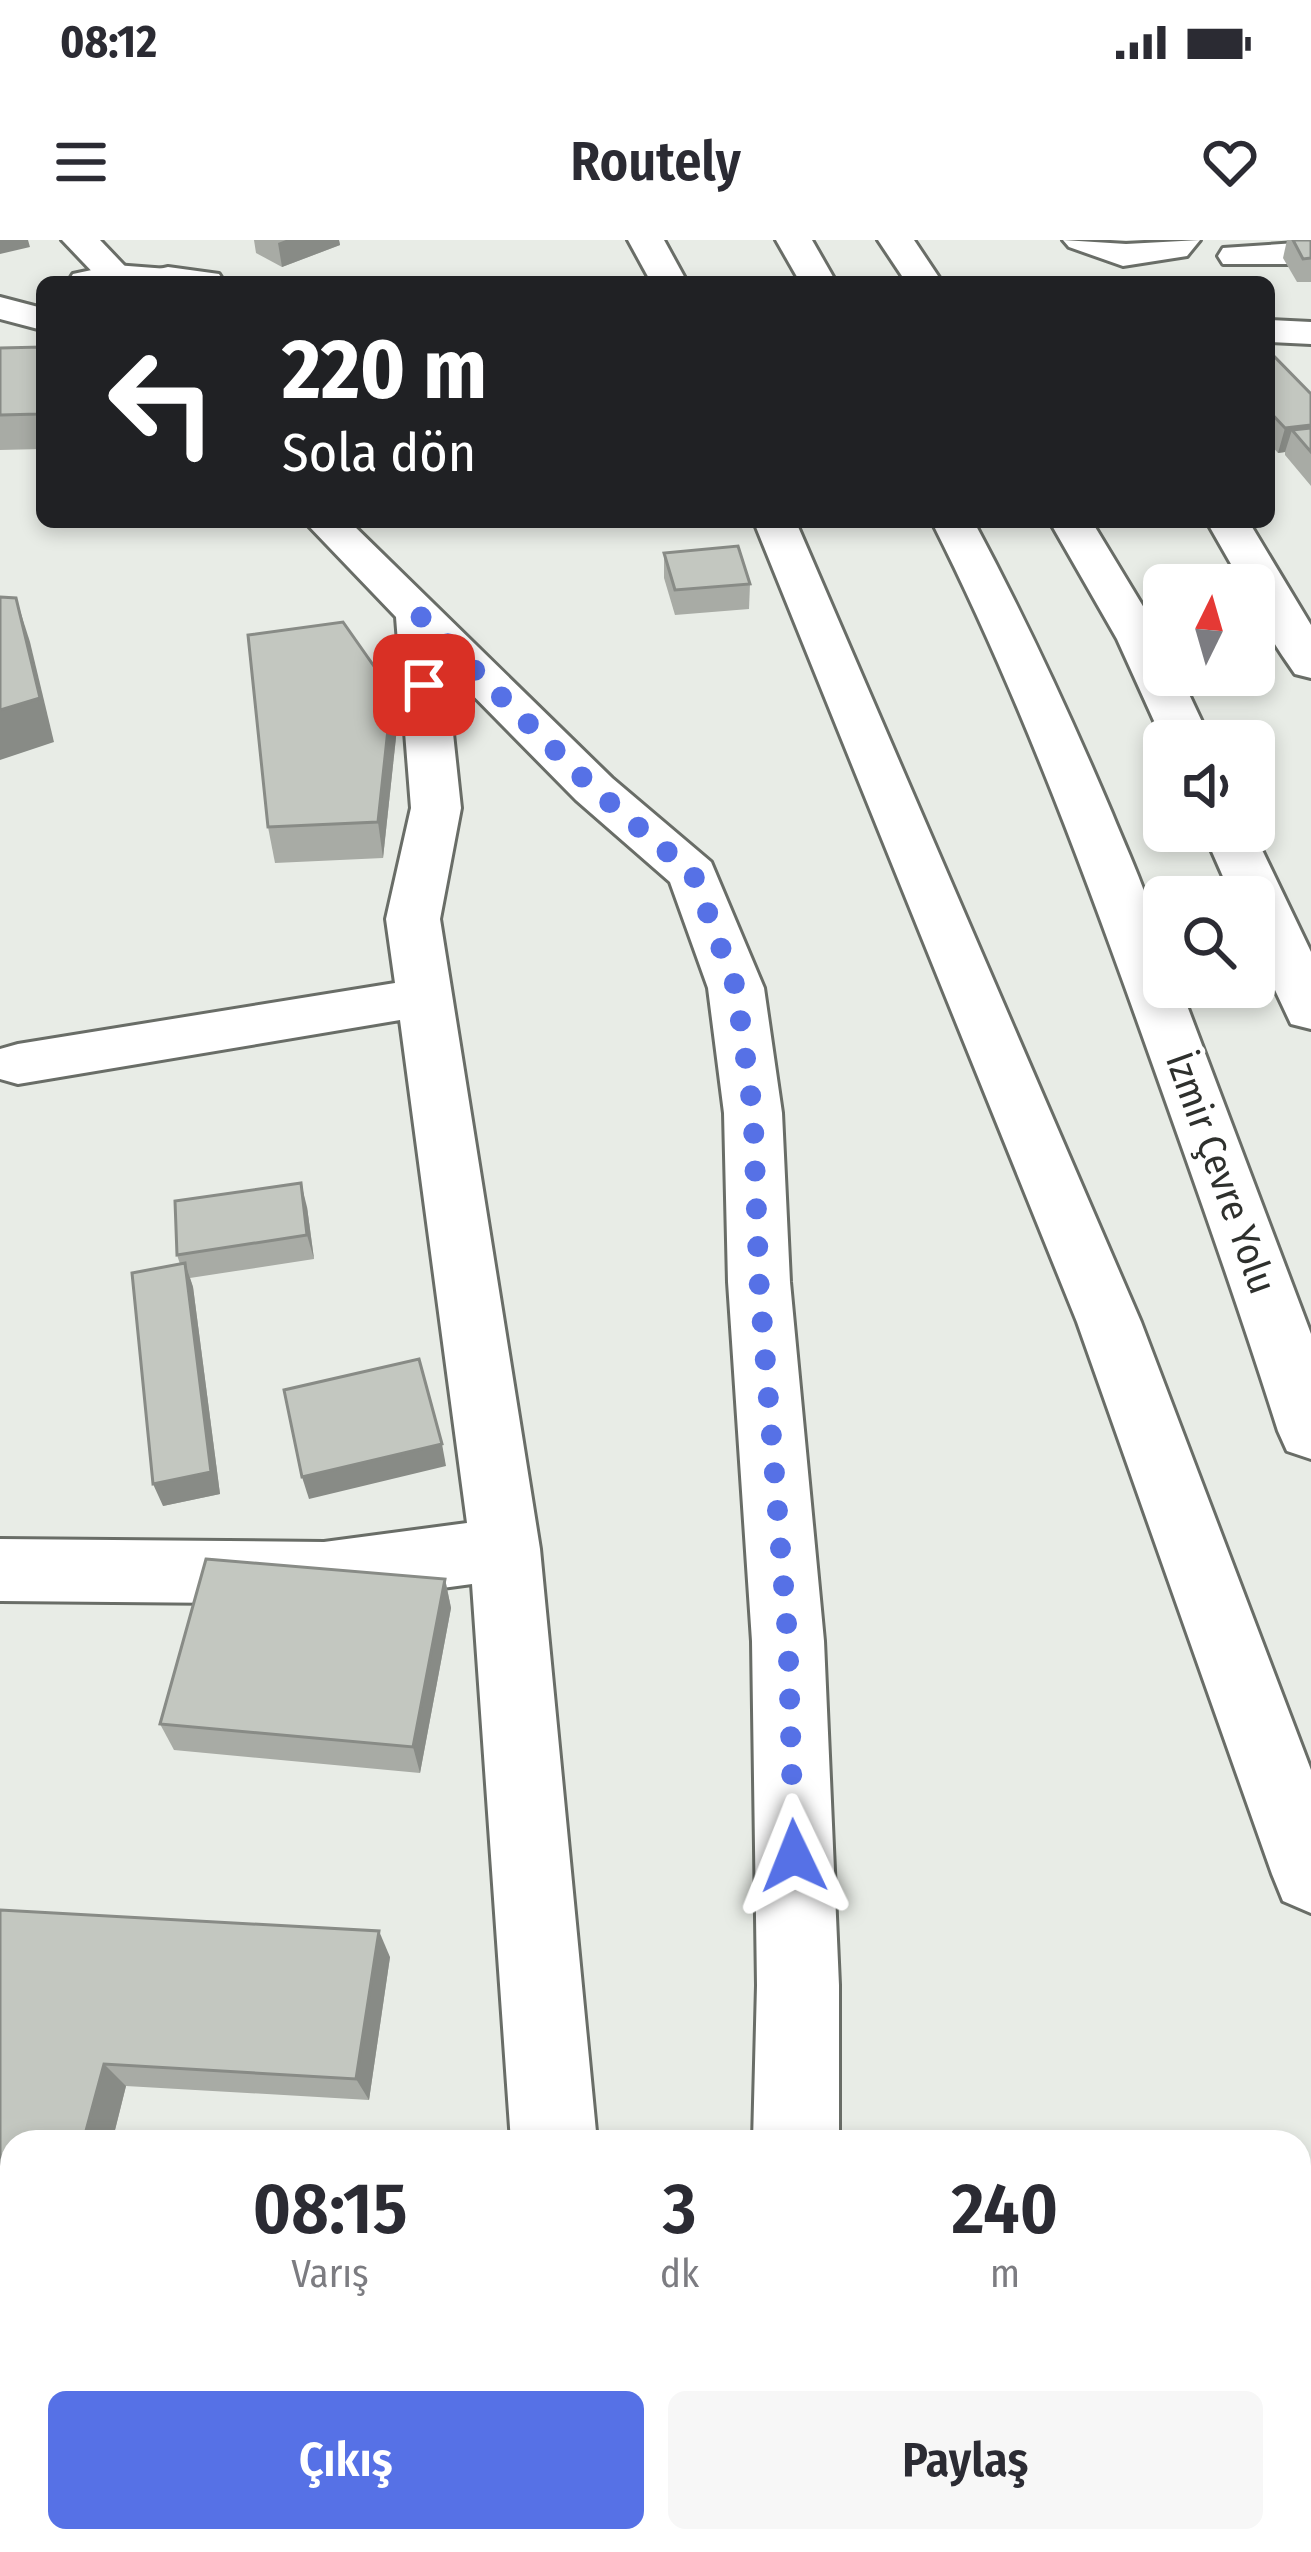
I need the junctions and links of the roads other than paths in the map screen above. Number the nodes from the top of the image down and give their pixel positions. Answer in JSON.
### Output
{"nodes":[{"id":1,"x":80,"y":240,"type":"edge"},
{"id":2,"x":134,"y":240,"type":"edge"},
{"id":3,"x":646,"y":240,"type":"edge"},
{"id":4,"x":1053,"y":240,"type":"edge"},
{"id":5,"x":1081,"y":240,"type":"edge"},
{"id":6,"x":1182,"y":240,"type":"edge"},
{"id":7,"x":897,"y":242,"type":"edge"},
{"id":8,"x":1311,"y":253,"type":"edge"},
{"id":9,"x":1235,"y":259,"type":"edge"},
{"id":10,"x":101,"y":276,"type":"edge"},
{"id":11,"x":166,"y":276,"type":"edge"},
{"id":12,"x":666,"y":276,"type":"edge"},
{"id":13,"x":920,"y":276,"type":"edge"},
{"id":14,"x":1083,"y":276,"type":"edge"},
{"id":15,"x":36,"y":284,"type":"edge"},
{"id":16,"x":0,"y":286,"type":"edge"},
{"id":17,"x":1275,"y":307,"type":"edge"},
{"id":18,"x":0,"y":308,"type":"edge"},
{"id":19,"x":1311,"y":309,"type":"edge"},
{"id":20,"x":1275,"y":331,"type":"edge"},
{"id":21,"x":1311,"y":333,"type":"edge"},
{"id":22,"x":36,"y":340,"type":"edge"},
{"id":23,"x":332,"y":528,"type":"edge"},
{"id":24,"x":778,"y":528,"type":"edge"},
{"id":25,"x":955,"y":528,"type":"edge"},
{"id":26,"x":1075,"y":528,"type":"edge"},
{"id":27,"x":1232,"y":528,"type":"edge"},
{"id":28,"x":418,"y":614,"type":"junction"},
{"id":29,"x":1311,"y":664,"type":"edge"},
{"id":30,"x":1177,"y":720,"type":"edge"},
{"id":31,"x":1238,"y":852,"type":"edge"},
{"id":32,"x":424,"y":997,"type":"junction"},
{"id":33,"x":1311,"y":1010,"type":"edge"},
{"id":34,"x":18,"y":1064,"type":"dead end"},
{"id":35,"x":1311,"y":1431,"type":"edge"},
{"id":36,"x":505,"y":1549,"type":"junction"},
{"id":37,"x":0,"y":1570,"type":"edge"},
{"id":38,"x":1311,"y":1874,"type":"edge"},
{"id":39,"x":553,"y":2130,"type":"edge"},
{"id":40,"x":796,"y":2130,"type":"edge"}],
"edges":[{"from":1,"to":10,"type":"main road"},
{"from":2,"to":11,"type":"main road"},
{"from":3,"to":12,"type":"main road"},
{"from":4,"to":14,"type":"main road"},
{"from":5,"to":6,"type":"main road"},
{"from":7,"to":13,"type":"main road"},
{"from":8,"to":9,"type":"main road"},
{"from":15,"to":16,"type":"main road"},
{"from":17,"to":19,"type":"main road"},
{"from":18,"to":22,"type":"main road"},
{"from":20,"to":21,"type":"main road"},
{"from":23,"to":28,"type":"main road"},
{"from":24,"to":38,"type":"main road"},
{"from":25,"to":35,"type":"main road","name":"İzmir Çevre Yolu"},
{"from":26,"to":30,"type":"main road"},
{"from":27,"to":29,"type":"main road"},
{"from":28,"to":32,"type":"main road"},
{"from":28,"to":40,"type":"main road"},
{"from":31,"to":33,"type":"main road"},
{"from":32,"to":34,"type":"main road"},
{"from":32,"to":36,"type":"main road"},
{"from":36,"to":37,"type":"main road"},
{"from":36,"to":39,"type":"main road"}]}
